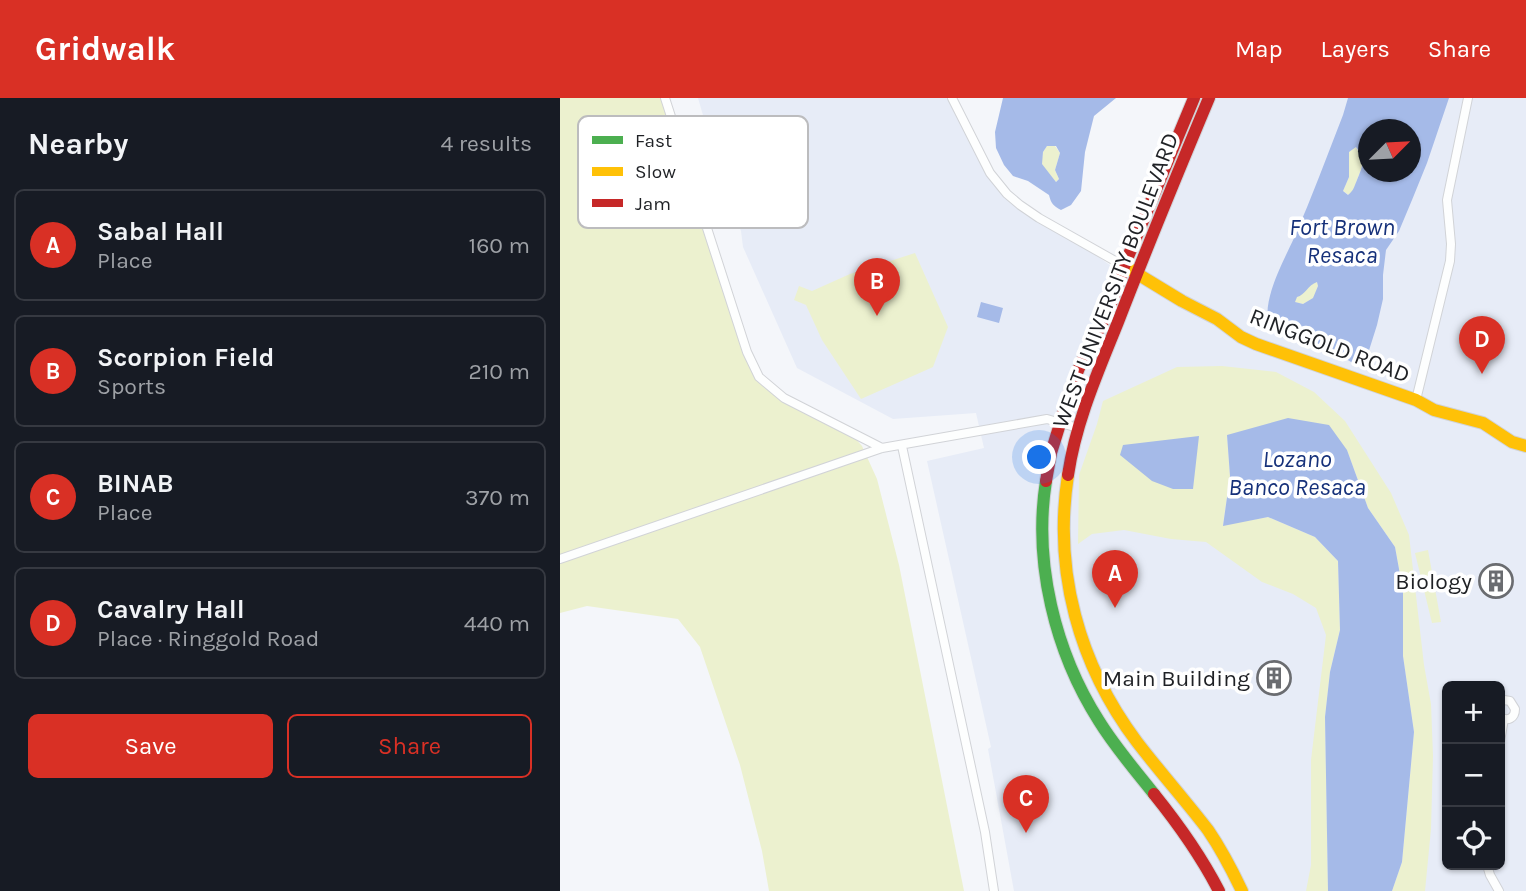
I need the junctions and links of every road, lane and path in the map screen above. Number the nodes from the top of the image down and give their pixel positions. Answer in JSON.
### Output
{"nodes":[{"id":1,"x":665,"y":98,"type":"edge"},
{"id":2,"x":952,"y":98,"type":"edge"},
{"id":3,"x":1194,"y":98,"type":"edge"},
{"id":4,"x":1209,"y":98,"type":"edge"},
{"id":5,"x":1468,"y":98,"type":"edge"},
{"id":6,"x":671,"y":116,"type":"edge"},
{"id":7,"x":707,"y":228,"type":"edge"},
{"id":8,"x":1124,"y":266,"type":"junction"},
{"id":9,"x":1136,"y":273,"type":"junction"},
{"id":10,"x":1416,"y":400,"type":"junction"},
{"id":11,"x":1059,"y":421,"type":"junction"},
{"id":12,"x":1078,"y":428,"type":"junction"},
{"id":13,"x":902,"y":446,"type":"junction"},
{"id":14,"x":1526,"y":446,"type":"edge"},
{"id":15,"x":882,"y":448,"type":"junction"},
{"id":16,"x":560,"y":559,"type":"edge"},
{"id":17,"x":1505,"y":700,"type":"edge"},
{"id":18,"x":1515,"y":712,"type":"junction"},
{"id":19,"x":1526,"y":715,"type":"edge"},
{"id":20,"x":1505,"y":718,"type":"edge"},
{"id":21,"x":1488,"y":870,"type":"edge"},
{"id":22,"x":993,"y":891,"type":"edge"},
{"id":23,"x":1219,"y":891,"type":"edge"},
{"id":24,"x":1242,"y":891,"type":"edge"},
{"id":25,"x":1499,"y":891,"type":"edge"}],
"edges":[{"from":1,"to":6,"type":"street"},
{"from":2,"to":8,"type":"street","name":"RINGGOLD ROAD"},
{"from":3,"to":8,"type":"main road","name":"WEST UNIVERSITY BOULEVARD"},
{"from":4,"to":9,"type":"main road","name":"WEST UNIVERSITY BOULEVARD"},
{"from":5,"to":10,"type":"street"},
{"from":7,"to":15,"type":"street"},
{"from":8,"to":9,"type":"main road","name":"RINGGOLD ROAD"},
{"from":8,"to":11,"type":"main road","name":"WEST UNIVERSITY BOULEVARD"},
{"from":9,"to":10,"type":"main road","name":"RINGGOLD ROAD"},
{"from":9,"to":12,"type":"main road","name":"WEST UNIVERSITY BOULEVARD"},
{"from":10,"to":14,"type":"main road","name":"RINGGOLD ROAD"},
{"from":11,"to":12,"type":"street"},
{"from":11,"to":13,"type":"street"},
{"from":11,"to":23,"type":"main road","name":"WEST UNIVERSITY BOULEVARD"},
{"from":12,"to":24,"type":"main road","name":"WEST UNIVERSITY BOULEVARD"},
{"from":13,"to":15,"type":"street"},
{"from":13,"to":22,"type":"street"},
{"from":15,"to":16,"type":"street"},
{"from":17,"to":18,"type":"street"},
{"from":18,"to":19,"type":"street"},
{"from":18,"to":20,"type":"street"},
{"from":21,"to":25,"type":"street"}]}
